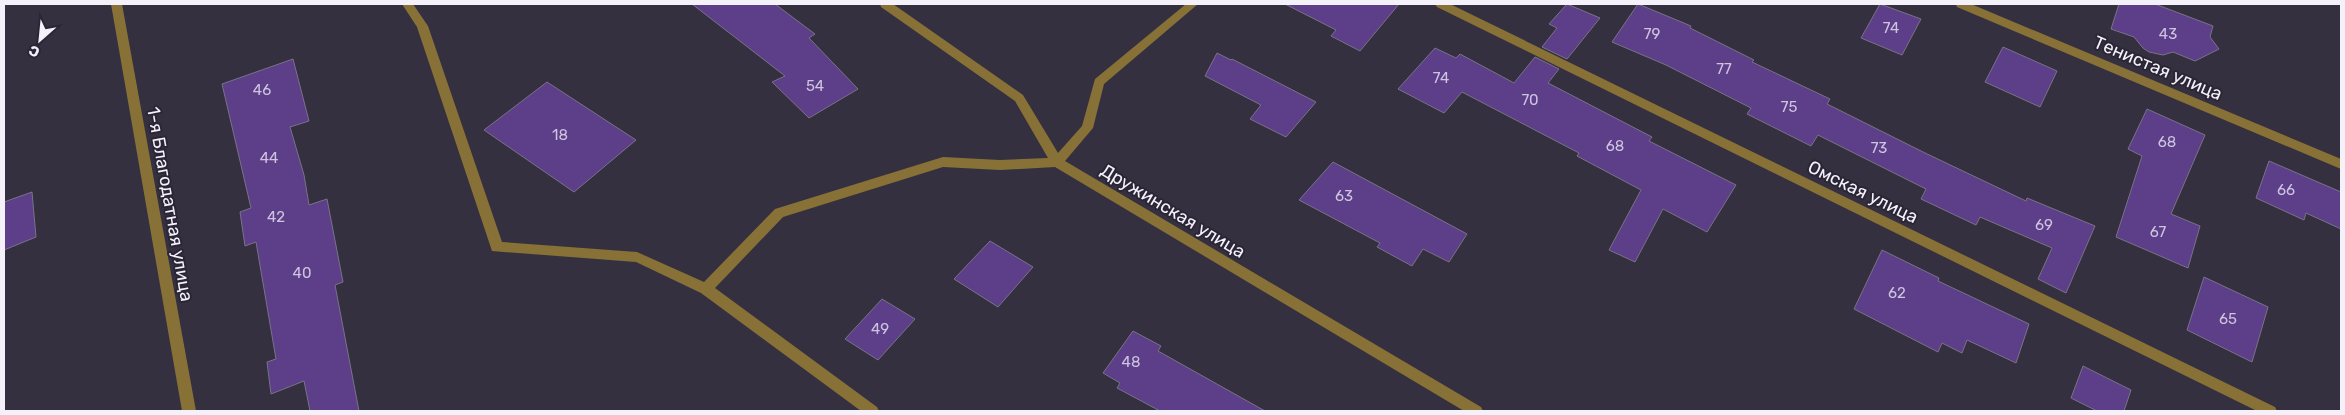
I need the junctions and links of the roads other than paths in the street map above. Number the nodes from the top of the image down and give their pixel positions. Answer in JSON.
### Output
{"nodes":[{"id":1,"x":116,"y":4,"type":"edge"},
{"id":2,"x":407,"y":4,"type":"edge"},
{"id":3,"x":885,"y":4,"type":"edge"},
{"id":4,"x":1193,"y":4,"type":"edge"},
{"id":5,"x":1441,"y":4,"type":"edge"},
{"id":6,"x":1961,"y":4,"type":"edge"},
{"id":7,"x":1057,"y":162,"type":"junction"},
{"id":8,"x":2341,"y":164,"type":"edge"},
{"id":9,"x":706,"y":289,"type":"junction"},
{"id":10,"x":189,"y":411,"type":"edge"},
{"id":11,"x":872,"y":411,"type":"edge"},
{"id":12,"x":1476,"y":411,"type":"edge"},
{"id":13,"x":2270,"y":411,"type":"edge"}],
"edges":[{"from":1,"to":10,"type":"street","name":"1-я Благодатная улица"},
{"from":2,"to":9,"type":"street"},
{"from":3,"to":7,"type":"street","name":"Дружинская улица"},
{"from":4,"to":7,"type":"street"},
{"from":5,"to":13,"type":"street","name":"Омская улица"},
{"from":6,"to":8,"type":"street","name":"Тенистая улица"},
{"from":7,"to":9,"type":"street"},
{"from":7,"to":12,"type":"street","name":"Дружинская улица"},
{"from":9,"to":11,"type":"street"}]}
